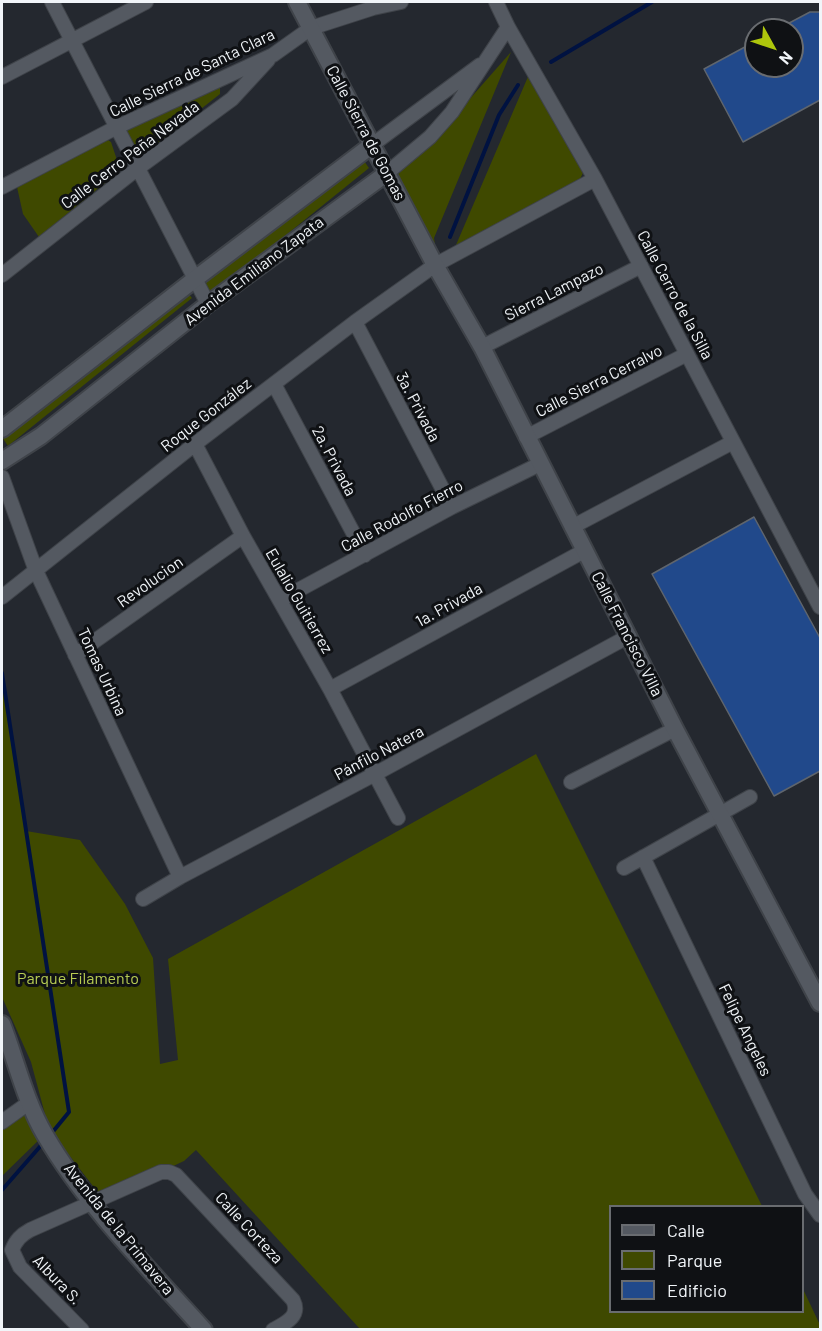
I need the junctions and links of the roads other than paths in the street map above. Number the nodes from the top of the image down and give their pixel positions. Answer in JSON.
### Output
{"nodes":[{"id":1,"x":52,"y":2,"type":"edge"},
{"id":2,"x":146,"y":2,"type":"edge"},
{"id":3,"x":297,"y":2,"type":"edge"},
{"id":4,"x":401,"y":2,"type":"edge"},
{"id":5,"x":496,"y":2,"type":"edge"},
{"id":6,"x":508,"y":27,"type":"junction"},
{"id":7,"x":311,"y":28,"type":"junction"},
{"id":8,"x":72,"y":40,"type":"junction"},
{"id":9,"x":273,"y":55,"type":"junction"},
{"id":10,"x":487,"y":60,"type":"junction"},
{"id":11,"x":2,"y":76,"type":"edge"},
{"id":12,"x":117,"y":127,"type":"junction"},
{"id":13,"x":372,"y":145,"type":"junction"},
{"id":14,"x":138,"y":168,"type":"junction"},
{"id":15,"x":387,"y":173,"type":"junction"},
{"id":16,"x":595,"y":179,"type":"junction"},
{"id":17,"x":2,"y":187,"type":"edge"},
{"id":18,"x":435,"y":265,"type":"junction"},
{"id":19,"x":641,"y":266,"type":"junction"},
{"id":20,"x":2,"y":275,"type":"edge"},
{"id":21,"x":195,"y":279,"type":"junction"},
{"id":22,"x":208,"y":304,"type":"junction"},
{"id":23,"x":355,"y":322,"type":"junction"},
{"id":24,"x":482,"y":347,"type":"junction"},
{"id":25,"x":687,"y":354,"type":"junction"},
{"id":26,"x":274,"y":384,"type":"junction"},
{"id":27,"x":2,"y":429,"type":"edge"},
{"id":28,"x":526,"y":436,"type":"junction"},
{"id":29,"x":733,"y":442,"type":"junction"},
{"id":30,"x":195,"y":444,"type":"junction"},
{"id":31,"x":2,"y":461,"type":"edge"},
{"id":32,"x":540,"y":464,"type":"junction"},
{"id":33,"x":2,"y":477,"type":"edge"},
{"id":34,"x":452,"y":507,"type":"junction"},
{"id":35,"x":572,"y":527,"type":"junction"},
{"id":36,"x":243,"y":536,"type":"junction"},
{"id":37,"x":584,"y":551,"type":"junction"},
{"id":38,"x":365,"y":555,"type":"junction"},
{"id":39,"x":36,"y":572,"type":"junction"},
{"id":40,"x":2,"y":597,"type":"edge"},
{"id":41,"x":280,"y":600,"type":"junction"},
{"id":42,"x":820,"y":607,"type":"edge"},
{"id":43,"x":629,"y":636,"type":"junction"},
{"id":44,"x":75,"y":655,"type":"junction"},
{"id":45,"x":330,"y":689,"type":"junction"},
{"id":46,"x":675,"y":729,"type":"junction"},
{"id":47,"x":375,"y":774,"type":"junction"},
{"id":48,"x":570,"y":782,"type":"dead end"},
{"id":49,"x":750,"y":797,"type":"dead end"},
{"id":50,"x":720,"y":813,"type":"junction"},
{"id":51,"x":398,"y":819,"type":"dead end"},
{"id":52,"x":643,"y":857,"type":"junction"},
{"id":53,"x":624,"y":868,"type":"dead end"},
{"id":54,"x":180,"y":877,"type":"junction"},
{"id":55,"x":143,"y":899,"type":"dead end"},
{"id":56,"x":820,"y":1003,"type":"edge"},
{"id":57,"x":2,"y":1028,"type":"edge"},
{"id":58,"x":30,"y":1102,"type":"junction"},
{"id":59,"x":2,"y":1122,"type":"edge"},
{"id":60,"x":93,"y":1203,"type":"junction"},
{"id":61,"x":820,"y":1215,"type":"edge"},
{"id":62,"x":82,"y":1329,"type":"edge"},
{"id":63,"x":204,"y":1329,"type":"edge"},
{"id":64,"x":273,"y":1329,"type":"edge"}],
"edges":[{"from":1,"to":8,"type":"street"},
{"from":2,"to":8,"type":"street"},
{"from":3,"to":7,"type":"street","name":"Calle Sierra de Gomas"},
{"from":4,"to":7,"type":"street","name":"Calle Sierra de Santa Clara"},
{"from":5,"to":6,"type":"street","name":"Calle Cerro de la Silla"},
{"from":6,"to":10,"type":"street","name":"Avenida Emiliano Zapata"},
{"from":6,"to":16,"type":"street","name":"Calle Cerro de la Silla"},
{"from":7,"to":9,"type":"street","name":"Calle Sierra de Santa Clara"},
{"from":7,"to":13,"type":"street","name":"Calle Sierra de Gomas"},
{"from":8,"to":11,"type":"street"},
{"from":8,"to":12,"type":"street"},
{"from":9,"to":12,"type":"street","name":"Calle Sierra de Santa Clara"},
{"from":9,"to":14,"type":"street","name":"Calle Cerro Peña Nevada"},
{"from":10,"to":13,"type":"street","name":"Avenida Emiliano Zapata"},
{"from":10,"to":15,"type":"street","name":"Avenida Emiliano Zapata"},
{"from":12,"to":14,"type":"street"},
{"from":12,"to":17,"type":"street","name":"Calle Sierra de Santa Clara"},
{"from":13,"to":15,"type":"street","name":"Calle Sierra de Gomas"},
{"from":13,"to":21,"type":"street","name":"Avenida Emiliano Zapata"},
{"from":14,"to":20,"type":"street","name":"Calle Cerro Peña Nevada"},
{"from":14,"to":21,"type":"street"},
{"from":15,"to":18,"type":"street","name":"Calle Sierra de Gomas"},
{"from":15,"to":22,"type":"street","name":"Avenida Emiliano Zapata"},
{"from":16,"to":18,"type":"street","name":"Roque González"},
{"from":16,"to":19,"type":"street","name":"Calle Cerro de la Silla"},
{"from":18,"to":23,"type":"street","name":"Roque González"},
{"from":18,"to":24,"type":"street","name":"Calle Francisco Villa"},
{"from":19,"to":24,"type":"street","name":"Sierra Lampazo"},
{"from":19,"to":25,"type":"street","name":"Calle Cerro de la Silla"},
{"from":21,"to":22,"type":"street"},
{"from":21,"to":27,"type":"street","name":"Avenida Emiliano Zapata"},
{"from":22,"to":31,"type":"street","name":"Avenida Emiliano Zapata"},
{"from":23,"to":26,"type":"street","name":"Roque González"},
{"from":23,"to":34,"type":"street","name":"3a. Privada"},
{"from":24,"to":28,"type":"street","name":"Calle Francisco Villa"},
{"from":25,"to":28,"type":"street","name":"Calle Sierra Cerralvo"},
{"from":25,"to":29,"type":"street","name":"Calle Cerro de la Silla"},
{"from":26,"to":30,"type":"street","name":"Roque González"},
{"from":26,"to":38,"type":"street","name":"2a. Privada"},
{"from":28,"to":32,"type":"street","name":"Calle Francisco Villa"},
{"from":29,"to":35,"type":"street"},
{"from":29,"to":42,"type":"street","name":"Calle Cerro de la Silla"},
{"from":30,"to":36,"type":"street","name":"Eulalio Guitierrez"},
{"from":30,"to":39,"type":"street","name":"Roque González"},
{"from":32,"to":34,"type":"street","name":"Calle Rodolfo Fierro"},
{"from":32,"to":35,"type":"street","name":"Calle Francisco Villa"},
{"from":33,"to":39,"type":"street","name":"Tomas Urbina"},
{"from":34,"to":38,"type":"street","name":"Calle Rodolfo Fierro"},
{"from":35,"to":37,"type":"street","name":"Calle Francisco Villa"},
{"from":36,"to":41,"type":"street","name":"Eulalio Guitierrez"},
{"from":36,"to":44,"type":"street","name":"Revolucion"},
{"from":37,"to":43,"type":"street","name":"Calle Francisco Villa"},
{"from":37,"to":45,"type":"street","name":"1a. Privada"},
{"from":38,"to":41,"type":"street","name":"Calle Rodolfo Fierro"},
{"from":39,"to":40,"type":"street","name":"Roque González"},
{"from":39,"to":44,"type":"street","name":"Tomas Urbina"},
{"from":41,"to":45,"type":"street","name":"Eulalio Guitierrez"},
{"from":43,"to":46,"type":"street","name":"Calle Francisco Villa"},
{"from":43,"to":47,"type":"street","name":"Pánfilo Natera"},
{"from":44,"to":54,"type":"street","name":"Tomas Urbina"},
{"from":45,"to":47,"type":"street","name":"Eulalio Guitierrez"},
{"from":46,"to":48,"type":"street"},
{"from":46,"to":50,"type":"street","name":"Calle Francisco Villa"},
{"from":47,"to":51,"type":"street","name":"Eulalio Guitierrez"},
{"from":47,"to":54,"type":"street","name":"Pánfilo Natera"},
{"from":49,"to":50,"type":"street"},
{"from":50,"to":52,"type":"street"},
{"from":50,"to":56,"type":"street","name":"Calle Francisco Villa"},
{"from":52,"to":53,"type":"street"},
{"from":52,"to":61,"type":"street","name":"Felipe Angeles"},
{"from":54,"to":55,"type":"street","name":"Pánfilo Natera"},
{"from":57,"to":58,"type":"street","name":"Avenida de la Primavera"},
{"from":58,"to":59,"type":"street"},
{"from":58,"to":60,"type":"street","name":"Avenida de la Primavera"},
{"from":60,"to":62,"type":"street","name":"Albura S."},
{"from":60,"to":63,"type":"street","name":"Avenida de la Primavera"},
{"from":60,"to":64,"type":"street","name":"Calle Corteza"}]}
